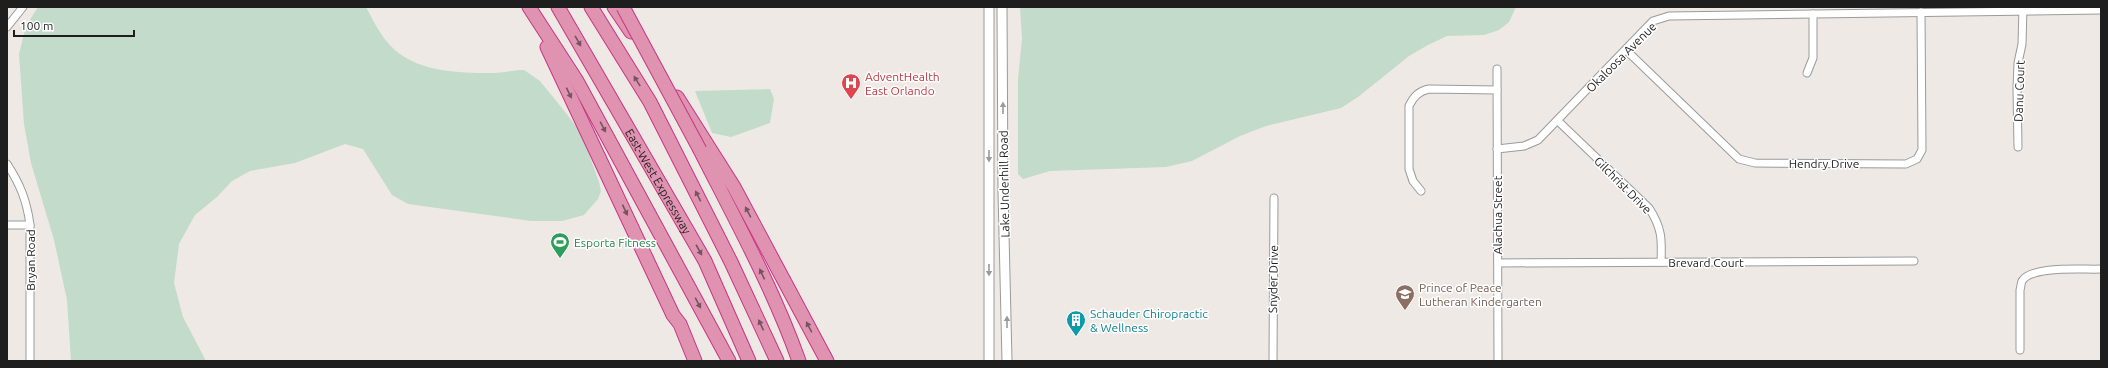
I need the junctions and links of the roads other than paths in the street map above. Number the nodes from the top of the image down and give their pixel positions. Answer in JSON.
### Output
{"nodes":[{"id":1,"x":23,"y":7,"type":"edge"},
{"id":2,"x":528,"y":7,"type":"edge"},
{"id":3,"x":558,"y":7,"type":"edge"},
{"id":4,"x":591,"y":7,"type":"edge"},
{"id":5,"x":614,"y":7,"type":"edge"},
{"id":6,"x":623,"y":7,"type":"edge"},
{"id":7,"x":989,"y":7,"type":"edge"},
{"id":8,"x":1002,"y":7,"type":"edge"},
{"id":9,"x":2023,"y":9,"type":"edge"},
{"id":10,"x":2101,"y":10,"type":"edge"},
{"id":11,"x":1921,"y":12,"type":"junction"},
{"id":12,"x":1814,"y":14,"type":"junction"},
{"id":13,"x":989,"y":21,"type":"junction"},
{"id":14,"x":7,"y":27,"type":"edge"},
{"id":15,"x":1002,"y":27,"type":"junction"},
{"id":16,"x":989,"y":33,"type":"junction"},
{"id":17,"x":1626,"y":50,"type":"junction"},
{"id":18,"x":1497,"y":69,"type":"dead end"},
{"id":19,"x":1808,"y":73,"type":"dead end"},
{"id":20,"x":1497,"y":90,"type":"junction"},
{"id":21,"x":1558,"y":121,"type":"junction"},
{"id":22,"x":2018,"y":147,"type":"dead end"},
{"id":23,"x":1497,"y":149,"type":"junction"},
{"id":24,"x":7,"y":164,"type":"edge"},
{"id":25,"x":1421,"y":191,"type":"dead end"},
{"id":26,"x":1274,"y":198,"type":"dead end"},
{"id":27,"x":7,"y":225,"type":"edge"},
{"id":28,"x":30,"y":225,"type":"junction"},
{"id":29,"x":1914,"y":260,"type":"dead end"},
{"id":30,"x":1661,"y":262,"type":"junction"},
{"id":31,"x":1498,"y":263,"type":"junction"},
{"id":32,"x":2101,"y":269,"type":"edge"},
{"id":33,"x":673,"y":315,"type":"junction"},
{"id":34,"x":2020,"y":350,"type":"dead end"},
{"id":35,"x":30,"y":361,"type":"edge"},
{"id":36,"x":688,"y":361,"type":"edge"},
{"id":37,"x":695,"y":361,"type":"edge"},
{"id":38,"x":729,"y":361,"type":"edge"},
{"id":39,"x":749,"y":361,"type":"edge"},
{"id":40,"x":777,"y":361,"type":"edge"},
{"id":41,"x":799,"y":361,"type":"edge"},
{"id":42,"x":827,"y":361,"type":"edge"},
{"id":43,"x":989,"y":361,"type":"edge"},
{"id":44,"x":1007,"y":361,"type":"edge"},
{"id":45,"x":1273,"y":361,"type":"edge"},
{"id":46,"x":1498,"y":361,"type":"edge"}],
"edges":[{"from":1,"to":14,"type":"street"},
{"from":2,"to":33,"type":"highway","one_way":true},
{"from":2,"to":38,"type":"highway","one_way":true},
{"from":3,"to":39,"type":"highway","name":"East-West Expressway","one_way":true},
{"from":40,"to":4,"type":"highway","name":"East-West Expressway","one_way":true},
{"from":42,"to":5,"type":"highway","one_way":true},
{"from":41,"to":6,"type":"highway","one_way":true,"bridge":true},
{"from":7,"to":13,"type":"street","name":"Lake Underhill Road"},
{"from":8,"to":15,"type":"street","name":"Lake Underhill Road"},
{"from":9,"to":10,"type":"street","name":"Okaloosa Avenue"},
{"from":9,"to":11,"type":"street","name":"Okaloosa Avenue"},
{"from":9,"to":22,"type":"street","name":"Danu Court"},
{"from":11,"to":12,"type":"street","name":"Okaloosa Avenue"},
{"from":11,"to":17,"type":"street","name":"Hendry Drive"},
{"from":12,"to":17,"type":"street","name":"Okaloosa Avenue"},
{"from":12,"to":19,"type":"street"},
{"from":13,"to":15,"type":"street"},
{"from":13,"to":16,"type":"street","name":"Lake Underhill Road"},
{"from":15,"to":16,"type":"street"},
{"from":44,"to":15,"type":"street","name":"Lake Underhill Road","one_way":true},
{"from":16,"to":43,"type":"street","name":"Lake Underhill Road","one_way":true},
{"from":17,"to":21,"type":"street","name":"Okaloosa Avenue"},
{"from":18,"to":20,"type":"street","name":"Alachua Street"},
{"from":20,"to":23,"type":"street","name":"Alachua Street"},
{"from":20,"to":25,"type":"street"},
{"from":21,"to":23,"type":"street","name":"Okaloosa Avenue"},
{"from":21,"to":30,"type":"street","name":"Gilchrist Drive"},
{"from":23,"to":31,"type":"street","name":"Alachua Street"},
{"from":24,"to":28,"type":"street","name":"Bryan Road"},
{"from":26,"to":45,"type":"street","name":"Snyder Drive"},
{"from":27,"to":28,"type":"street"},
{"from":28,"to":35,"type":"street","name":"Bryan Road"},
{"from":29,"to":30,"type":"street","name":"Brevard Court"},
{"from":30,"to":31,"type":"street","name":"Brevard Court"},
{"from":31,"to":46,"type":"street","name":"Alachua Street"},
{"from":32,"to":34,"type":"street"},
{"from":33,"to":36,"type":"highway"},
{"from":33,"to":37,"type":"highway"}]}
